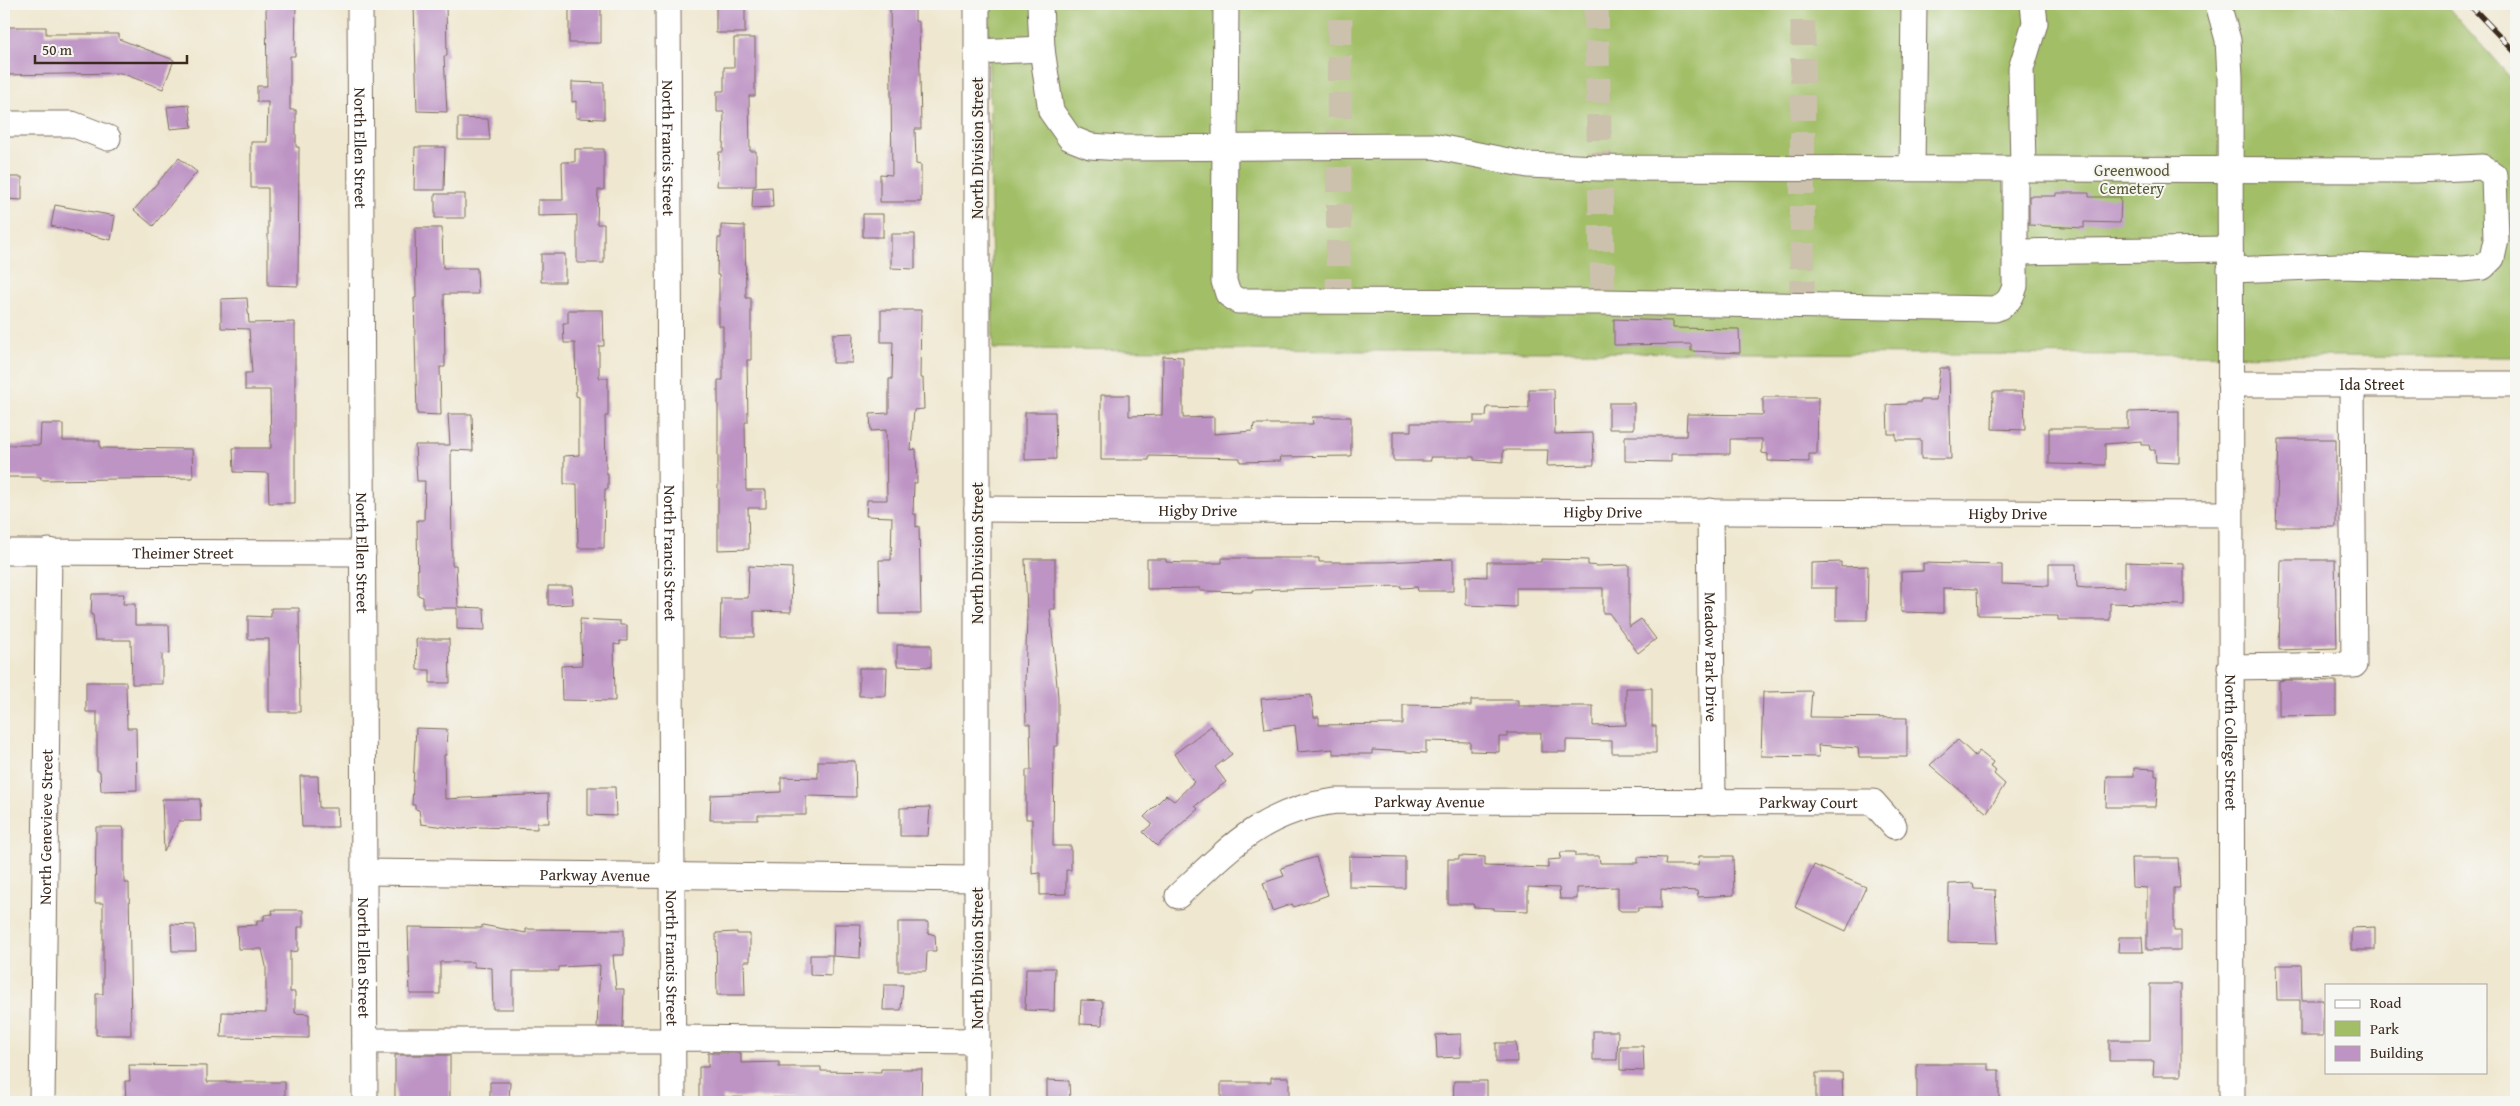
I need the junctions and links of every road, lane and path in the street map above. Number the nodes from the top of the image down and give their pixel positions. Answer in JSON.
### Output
{"nodes":[{"id":1,"x":360,"y":4,"type":"edge"},
{"id":2,"x":668,"y":4,"type":"edge"},
{"id":3,"x":977,"y":4,"type":"edge"},
{"id":4,"x":1040,"y":4,"type":"edge"},
{"id":5,"x":1226,"y":4,"type":"edge"},
{"id":6,"x":1914,"y":4,"type":"edge"},
{"id":7,"x":2033,"y":4,"type":"edge"},
{"id":8,"x":2218,"y":4,"type":"edge"},
{"id":9,"x":1042,"y":49,"type":"junction"},
{"id":10,"x":977,"y":52,"type":"junction"},
{"id":11,"x":4,"y":124,"type":"edge"},
{"id":12,"x":108,"y":138,"type":"dead end"},
{"id":13,"x":1225,"y":147,"type":"junction"},
{"id":14,"x":1912,"y":168,"type":"junction"},
{"id":15,"x":2019,"y":168,"type":"junction"},
{"id":16,"x":2230,"y":169,"type":"junction"},
{"id":17,"x":2015,"y":252,"type":"junction"},
{"id":18,"x":2230,"y":259,"type":"junction"},
{"id":19,"x":2230,"y":384,"type":"junction"},
{"id":20,"x":2352,"y":384,"type":"junction"},
{"id":21,"x":2516,"y":384,"type":"edge"},
{"id":22,"x":977,"y":509,"type":"junction"},
{"id":23,"x":1710,"y":511,"type":"junction"},
{"id":24,"x":2230,"y":514,"type":"junction"},
{"id":25,"x":48,"y":551,"type":"junction"},
{"id":26,"x":4,"y":552,"type":"edge"},
{"id":27,"x":363,"y":553,"type":"junction"},
{"id":28,"x":2230,"y":667,"type":"junction"},
{"id":29,"x":1713,"y":802,"type":"junction"},
{"id":30,"x":1894,"y":826,"type":"dead end"},
{"id":31,"x":364,"y":872,"type":"junction"},
{"id":32,"x":672,"y":876,"type":"junction"},
{"id":33,"x":977,"y":879,"type":"junction"},
{"id":34,"x":1178,"y":896,"type":"dead end"},
{"id":35,"x":365,"y":1040,"type":"junction"},
{"id":36,"x":977,"y":1040,"type":"junction"},
{"id":37,"x":673,"y":1041,"type":"junction"},
{"id":38,"x":42,"y":1102,"type":"edge"},
{"id":39,"x":365,"y":1102,"type":"edge"},
{"id":40,"x":673,"y":1102,"type":"edge"},
{"id":41,"x":977,"y":1102,"type":"edge"},
{"id":42,"x":2232,"y":1102,"type":"edge"}],
"edges":[{"from":1,"to":27,"type":"street","name":"North Ellen Street"},
{"from":2,"to":32,"type":"street","name":"North Francis Street"},
{"from":3,"to":10,"type":"street","name":"North Division Street"},
{"from":4,"to":9,"type":"street"},
{"from":5,"to":13,"type":"street"},
{"from":6,"to":14,"type":"street"},
{"from":7,"to":15,"type":"street"},
{"from":8,"to":16,"type":"street","name":"North College Street"},
{"from":9,"to":10,"type":"street"},
{"from":9,"to":13,"type":"street"},
{"from":10,"to":22,"type":"street","name":"North Division Street"},
{"from":11,"to":12,"type":"street"},
{"from":13,"to":14,"type":"street"},
{"from":13,"to":17,"type":"street"},
{"from":14,"to":15,"type":"street"},
{"from":15,"to":16,"type":"street"},
{"from":15,"to":17,"type":"street"},
{"from":16,"to":18,"type":"street","name":"North College Street"},
{"from":16,"to":18,"type":"street"},
{"from":17,"to":18,"type":"street"},
{"from":18,"to":19,"type":"street","name":"North College Street"},
{"from":19,"to":20,"type":"street","name":"Ida Street"},
{"from":19,"to":24,"type":"street","name":"North College Street"},
{"from":20,"to":21,"type":"street","name":"Ida Street"},
{"from":20,"to":28,"type":"street"},
{"from":22,"to":23,"type":"street","name":"Higby Drive"},
{"from":22,"to":33,"type":"street","name":"North Division Street"},
{"from":23,"to":24,"type":"street","name":"Higby Drive"},
{"from":23,"to":29,"type":"street","name":"Meadow Park Drive"},
{"from":24,"to":28,"type":"street","name":"North College Street"},
{"from":25,"to":26,"type":"street","name":"Theimer Street"},
{"from":25,"to":27,"type":"street","name":"Theimer Street"},
{"from":25,"to":38,"type":"street","name":"North Genevieve Street"},
{"from":27,"to":31,"type":"street","name":"North Ellen Street"},
{"from":28,"to":42,"type":"street","name":"North College Street"},
{"from":29,"to":30,"type":"street","name":"Parkway Court"},
{"from":29,"to":34,"type":"street","name":"Parkway Avenue"},
{"from":31,"to":32,"type":"street","name":"Parkway Avenue"},
{"from":31,"to":35,"type":"street","name":"North Ellen Street"},
{"from":32,"to":33,"type":"street","name":"Parkway Avenue"},
{"from":32,"to":37,"type":"street","name":"North Francis Street"},
{"from":33,"to":36,"type":"street","name":"North Division Street"},
{"from":35,"to":37,"type":"street"},
{"from":35,"to":39,"type":"street","name":"North Ellen Street"},
{"from":36,"to":37,"type":"street"},
{"from":36,"to":41,"type":"street","name":"North Division Street"},
{"from":37,"to":40,"type":"street","name":"North Francis Street"}]}
